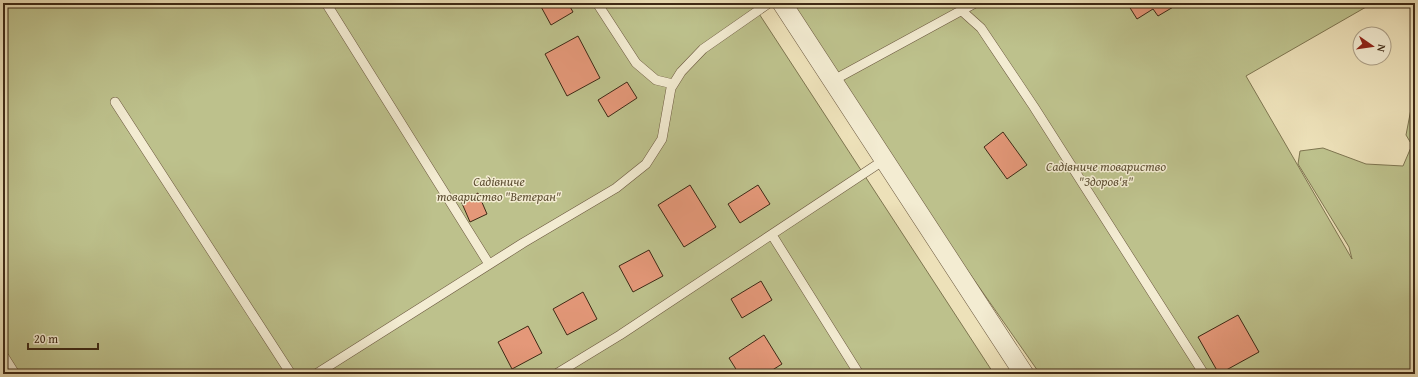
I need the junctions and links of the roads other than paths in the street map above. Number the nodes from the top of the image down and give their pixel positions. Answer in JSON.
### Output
{"nodes":[{"id":1,"x":326,"y":3,"type":"edge"},
{"id":2,"x":597,"y":3,"type":"edge"},
{"id":3,"x":769,"y":3,"type":"edge"},
{"id":4,"x":782,"y":3,"type":"edge"},
{"id":5,"x":975,"y":3,"type":"edge"},
{"id":6,"x":962,"y":11,"type":"junction"},
{"id":7,"x":832,"y":81,"type":"junction"},
{"id":8,"x":673,"y":84,"type":"junction"},
{"id":9,"x":115,"y":102,"type":"dead end"},
{"id":10,"x":884,"y":160,"type":"junction"},
{"id":11,"x":772,"y":235,"type":"junction"},
{"id":12,"x":489,"y":264,"type":"junction"},
{"id":13,"x":3,"y":355,"type":"edge"},
{"id":14,"x":15,"y":374,"type":"edge"},
{"id":15,"x":291,"y":374,"type":"edge"},
{"id":16,"x":316,"y":374,"type":"edge"},
{"id":17,"x":556,"y":374,"type":"edge"},
{"id":18,"x":859,"y":374,"type":"edge"},
{"id":19,"x":1024,"y":374,"type":"edge"},
{"id":20,"x":1204,"y":374,"type":"edge"}],
"edges":[{"from":1,"to":12,"type":"lane"},
{"from":2,"to":8,"type":"lane"},
{"from":3,"to":8,"type":"lane"},
{"from":4,"to":7,"type":"street"},
{"from":5,"to":6,"type":"lane"},
{"from":6,"to":7,"type":"lane"},
{"from":6,"to":20,"type":"lane"},
{"from":7,"to":10,"type":"street"},
{"from":8,"to":12,"type":"lane"},
{"from":9,"to":15,"type":"lane"},
{"from":10,"to":11,"type":"lane"},
{"from":10,"to":19,"type":"street"},
{"from":11,"to":17,"type":"lane"},
{"from":11,"to":18,"type":"lane"},
{"from":12,"to":16,"type":"lane"},
{"from":13,"to":14,"type":"lane"}]}
